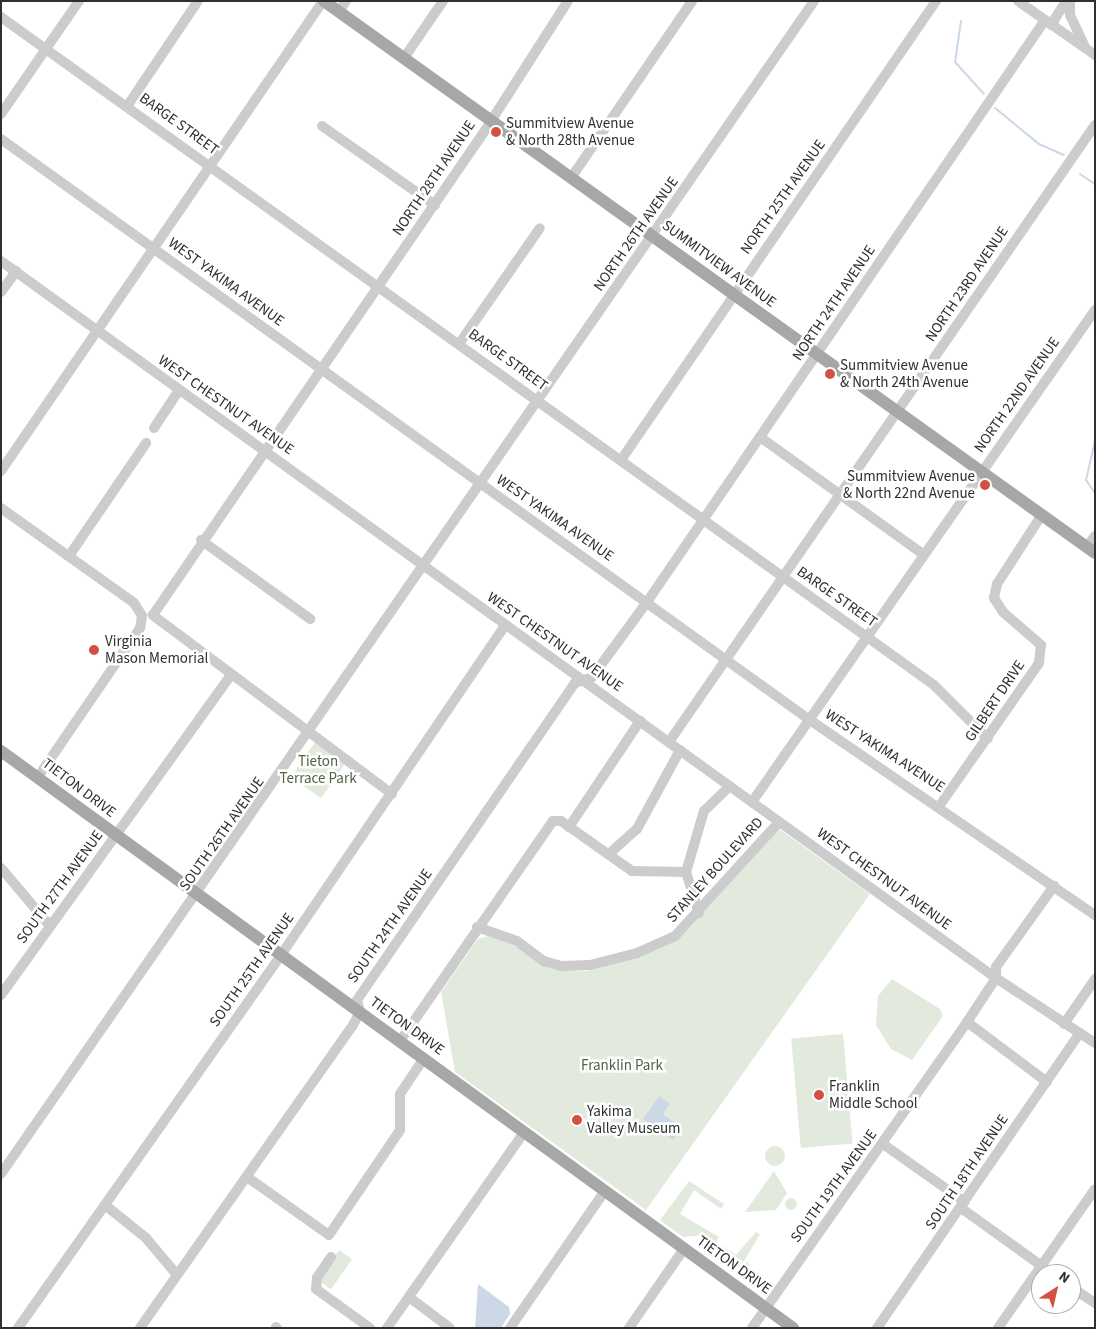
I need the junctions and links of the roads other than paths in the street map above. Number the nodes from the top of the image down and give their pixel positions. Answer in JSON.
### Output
{"nodes":[{"id":1,"x":79,"y":1,"type":"edge"},
{"id":2,"x":198,"y":1,"type":"edge"},
{"id":3,"x":324,"y":1,"type":"edge"},
{"id":4,"x":443,"y":1,"type":"edge"},
{"id":5,"x":568,"y":1,"type":"edge"},
{"id":6,"x":692,"y":1,"type":"edge"},
{"id":7,"x":814,"y":1,"type":"edge"},
{"id":8,"x":936,"y":1,"type":"edge"},
{"id":9,"x":1018,"y":1,"type":"edge"},
{"id":10,"x":1066,"y":1,"type":"edge"},
{"id":11,"x":1070,"y":1,"type":"edge"},
{"id":12,"x":343,"y":7,"type":"edge"},
{"id":13,"x":1,"y":17,"type":"edge"},
{"id":14,"x":1048,"y":22,"type":"junction"},
{"id":15,"x":47,"y":48,"type":"junction"},
{"id":16,"x":1091,"y":52,"type":"edge"},
{"id":17,"x":404,"y":58,"type":"junction"},
{"id":18,"x":128,"y":105,"type":"junction"},
{"id":19,"x":1,"y":114,"type":"edge"},
{"id":20,"x":489,"y":119,"type":"junction"},
{"id":21,"x":1095,"y":125,"type":"edge"},
{"id":22,"x":322,"y":126,"type":"dead end"},
{"id":23,"x":1,"y":139,"type":"edge"},
{"id":24,"x":209,"y":164,"type":"junction"},
{"id":25,"x":571,"y":178,"type":"junction"},
{"id":26,"x":435,"y":205,"type":"junction"},
{"id":27,"x":540,"y":228,"type":"dead end"},
{"id":28,"x":653,"y":236,"type":"junction"},
{"id":29,"x":154,"y":248,"type":"junction"},
{"id":30,"x":1,"y":260,"type":"edge"},
{"id":31,"x":16,"y":271,"type":"junction"},
{"id":32,"x":379,"y":286,"type":"junction"},
{"id":33,"x":1,"y":292,"type":"edge"},
{"id":34,"x":733,"y":294,"type":"junction"},
{"id":35,"x":1095,"y":310,"type":"edge"},
{"id":36,"x":96,"y":332,"type":"junction"},
{"id":37,"x":459,"y":344,"type":"junction"},
{"id":38,"x":817,"y":354,"type":"junction"},
{"id":39,"x":320,"y":368,"type":"junction"},
{"id":40,"x":179,"y":390,"type":"junction"},
{"id":41,"x":539,"y":400,"type":"junction"},
{"id":42,"x":898,"y":412,"type":"junction"},
{"id":43,"x":154,"y":428,"type":"dead end"},
{"id":44,"x":760,"y":437,"type":"junction"},
{"id":45,"x":146,"y":442,"type":"dead end"},
{"id":46,"x":264,"y":449,"type":"junction"},
{"id":47,"x":621,"y":460,"type":"junction"},
{"id":48,"x":982,"y":470,"type":"junction"},
{"id":49,"x":1,"y":471,"type":"edge"},
{"id":50,"x":479,"y":482,"type":"junction"},
{"id":51,"x":841,"y":496,"type":"junction"},
{"id":52,"x":1,"y":508,"type":"edge"},
{"id":53,"x":1042,"y":516,"type":"junction"},
{"id":54,"x":704,"y":520,"type":"junction"},
{"id":55,"x":1095,"y":536,"type":"edge"},
{"id":56,"x":201,"y":540,"type":"junction"},
{"id":57,"x":1091,"y":550,"type":"edge"},
{"id":58,"x":923,"y":554,"type":"junction"},
{"id":59,"x":69,"y":556,"type":"junction"},
{"id":60,"x":421,"y":565,"type":"junction"},
{"id":61,"x":784,"y":578,"type":"junction"},
{"id":62,"x":647,"y":602,"type":"junction"},
{"id":63,"x":310,"y":618,"type":"dead end"},
{"id":64,"x":505,"y":625,"type":"junction"},
{"id":65,"x":866,"y":635,"type":"junction"},
{"id":66,"x":729,"y":659,"type":"junction"},
{"id":67,"x":232,"y":674,"type":"junction"},
{"id":68,"x":586,"y":681,"type":"junction"},
{"id":69,"x":808,"y":718,"type":"junction"},
{"id":70,"x":640,"y":721,"type":"junction"},
{"id":71,"x":310,"y":733,"type":"junction"},
{"id":72,"x":988,"y":739,"type":"junction"},
{"id":73,"x":670,"y":742,"type":"junction"},
{"id":74,"x":680,"y":750,"type":"junction"},
{"id":75,"x":1,"y":751,"type":"edge"},
{"id":76,"x":38,"y":777,"type":"junction"},
{"id":77,"x":730,"y":786,"type":"junction"},
{"id":78,"x":392,"y":794,"type":"junction"},
{"id":79,"x":752,"y":802,"type":"junction"},
{"id":80,"x":940,"y":805,"type":"junction"},
{"id":81,"x":779,"y":822,"type":"junction"},
{"id":82,"x":569,"y":827,"type":"junction"},
{"id":83,"x":116,"y":836,"type":"junction"},
{"id":84,"x":609,"y":854,"type":"junction"},
{"id":85,"x":1,"y":868,"type":"edge"},
{"id":86,"x":686,"y":872,"type":"junction"},
{"id":87,"x":1054,"y":886,"type":"junction"},
{"id":88,"x":198,"y":896,"type":"junction"},
{"id":89,"x":700,"y":913,"type":"junction"},
{"id":90,"x":1095,"y":915,"type":"edge"},
{"id":91,"x":50,"y":926,"type":"junction"},
{"id":92,"x":477,"y":927,"type":"junction"},
{"id":93,"x":281,"y":956,"type":"junction"},
{"id":94,"x":996,"y":978,"type":"junction"},
{"id":95,"x":1095,"y":980,"type":"edge"},
{"id":96,"x":2,"y":993,"type":"edge"},
{"id":97,"x":360,"y":1012,"type":"junction"},
{"id":98,"x":967,"y":1022,"type":"junction"},
{"id":99,"x":1064,"y":1024,"type":"junction"},
{"id":100,"x":1080,"y":1033,"type":"junction"},
{"id":101,"x":400,"y":1041,"type":"junction"},
{"id":102,"x":1095,"y":1043,"type":"edge"},
{"id":103,"x":424,"y":1058,"type":"junction"},
{"id":104,"x":1047,"y":1082,"type":"junction"},
{"id":105,"x":524,"y":1132,"type":"junction"},
{"id":106,"x":883,"y":1144,"type":"junction"},
{"id":107,"x":1,"y":1174,"type":"edge"},
{"id":108,"x":247,"y":1177,"type":"junction"},
{"id":109,"x":1095,"y":1189,"type":"edge"},
{"id":110,"x":605,"y":1191,"type":"junction"},
{"id":111,"x":105,"y":1204,"type":"junction"},
{"id":112,"x":963,"y":1205,"type":"junction"},
{"id":113,"x":684,"y":1249,"type":"junction"},
{"id":114,"x":331,"y":1257,"type":"dead end"},
{"id":115,"x":1038,"y":1264,"type":"edge"},
{"id":116,"x":1042,"y":1264,"type":"edge"},
{"id":117,"x":177,"y":1275,"type":"junction"},
{"id":118,"x":1031,"y":1280,"type":"edge"},
{"id":119,"x":1081,"y":1293,"type":"edge"},
{"id":120,"x":408,"y":1297,"type":"junction"},
{"id":121,"x":1095,"y":1303,"type":"edge"},
{"id":122,"x":766,"y":1308,"type":"junction"},
{"id":123,"x":18,"y":1328,"type":"edge"},
{"id":124,"x":140,"y":1328,"type":"edge"},
{"id":125,"x":370,"y":1328,"type":"edge"},
{"id":126,"x":387,"y":1328,"type":"edge"},
{"id":127,"x":450,"y":1328,"type":"edge"},
{"id":128,"x":510,"y":1328,"type":"edge"},
{"id":129,"x":629,"y":1328,"type":"edge"},
{"id":130,"x":752,"y":1328,"type":"edge"},
{"id":131,"x":793,"y":1328,"type":"edge"},
{"id":132,"x":877,"y":1328,"type":"edge"},
{"id":133,"x":998,"y":1328,"type":"edge"}],
"edges":[{"from":1,"to":15,"type":"street"},
{"from":2,"to":18,"type":"street"},
{"from":3,"to":12,"type":"main road","name":"SUMMITVIEW AVENUE"},
{"from":3,"to":24,"type":"street"},
{"from":4,"to":17,"type":"street"},
{"from":5,"to":20,"type":"street","name":"NORTH 28TH AVENUE"},
{"from":6,"to":25,"type":"street"},
{"from":7,"to":28,"type":"street","name":"NORTH 26TH AVENUE"},
{"from":8,"to":34,"type":"street","name":"NORTH 25TH AVENUE"},
{"from":9,"to":14,"type":"street"},
{"from":10,"to":14,"type":"street","name":"NORTH 24TH AVENUE"},
{"from":11,"to":16,"type":"street"},
{"from":12,"to":17,"type":"main road","name":"SUMMITVIEW AVENUE"},
{"from":13,"to":15,"type":"street","name":"BARGE STREET"},
{"from":14,"to":16,"type":"street"},
{"from":14,"to":38,"type":"street","name":"NORTH 24TH AVENUE"},
{"from":15,"to":18,"type":"street","name":"BARGE STREET"},
{"from":15,"to":19,"type":"street"},
{"from":17,"to":20,"type":"main road","name":"SUMMITVIEW AVENUE"},
{"from":18,"to":24,"type":"street","name":"BARGE STREET"},
{"from":20,"to":25,"type":"main road","name":"SUMMITVIEW AVENUE"},
{"from":20,"to":26,"type":"street","name":"NORTH 28TH AVENUE"},
{"from":21,"to":42,"type":"street","name":"NORTH 23RD AVENUE"},
{"from":22,"to":26,"type":"street"},
{"from":23,"to":29,"type":"street","name":"WEST YAKIMA AVENUE"},
{"from":24,"to":29,"type":"street"},
{"from":24,"to":32,"type":"street","name":"BARGE STREET"},
{"from":25,"to":28,"type":"main road","name":"SUMMITVIEW AVENUE"},
{"from":26,"to":32,"type":"street","name":"NORTH 28TH AVENUE"},
{"from":27,"to":37,"type":"street"},
{"from":28,"to":34,"type":"main road","name":"SUMMITVIEW AVENUE"},
{"from":28,"to":41,"type":"street","name":"NORTH 26TH AVENUE"},
{"from":29,"to":36,"type":"street"},
{"from":29,"to":39,"type":"street","name":"WEST YAKIMA AVENUE"},
{"from":30,"to":31,"type":"street","name":"WEST CHESTNUT AVENUE"},
{"from":31,"to":33,"type":"street"},
{"from":31,"to":36,"type":"street","name":"WEST CHESTNUT AVENUE"},
{"from":32,"to":37,"type":"street","name":"BARGE STREET"},
{"from":32,"to":39,"type":"street","name":"NORTH 28TH AVENUE"},
{"from":34,"to":38,"type":"main road","name":"SUMMITVIEW AVENUE"},
{"from":34,"to":47,"type":"street","name":"NORTH 25TH AVENUE"},
{"from":35,"to":48,"type":"street","name":"NORTH 22ND AVENUE"},
{"from":36,"to":40,"type":"street","name":"WEST CHESTNUT AVENUE"},
{"from":36,"to":49,"type":"street"},
{"from":37,"to":41,"type":"street","name":"BARGE STREET"},
{"from":38,"to":42,"type":"main road","name":"SUMMITVIEW AVENUE"},
{"from":38,"to":44,"type":"street","name":"NORTH 24TH AVENUE"},
{"from":39,"to":46,"type":"street","name":"NORTH 28TH AVENUE"},
{"from":39,"to":50,"type":"street","name":"WEST YAKIMA AVENUE"},
{"from":40,"to":43,"type":"street"},
{"from":40,"to":46,"type":"street","name":"WEST CHESTNUT AVENUE"},
{"from":41,"to":47,"type":"street","name":"BARGE STREET"},
{"from":41,"to":50,"type":"street","name":"NORTH 26TH AVENUE"},
{"from":42,"to":48,"type":"main road","name":"SUMMITVIEW AVENUE"},
{"from":42,"to":51,"type":"street","name":"NORTH 23RD AVENUE"},
{"from":44,"to":51,"type":"street"},
{"from":44,"to":54,"type":"street","name":"NORTH 24TH AVENUE"},
{"from":45,"to":59,"type":"street"},
{"from":46,"to":56,"type":"street","name":"NORTH 28TH AVENUE"},
{"from":46,"to":60,"type":"street","name":"WEST CHESTNUT AVENUE"},
{"from":47,"to":54,"type":"street","name":"BARGE STREET"},
{"from":48,"to":53,"type":"main road","name":"SUMMITVIEW AVENUE"},
{"from":48,"to":58,"type":"street","name":"NORTH 22ND AVENUE"},
{"from":50,"to":60,"type":"street","name":"SOUTH 26TH AVENUE"},
{"from":50,"to":62,"type":"street","name":"WEST YAKIMA AVENUE"},
{"from":51,"to":58,"type":"street"},
{"from":51,"to":61,"type":"street","name":"NORTH 23RD AVENUE"},
{"from":52,"to":59,"type":"street"},
{"from":53,"to":57,"type":"main road","name":"SUMMITVIEW AVENUE"},
{"from":53,"to":72,"type":"street","name":"GILBERT DRIVE"},
{"from":54,"to":61,"type":"street","name":"BARGE STREET"},
{"from":54,"to":62,"type":"street","name":"NORTH 24TH AVENUE"},
{"from":55,"to":57,"type":"street"},
{"from":56,"to":63,"type":"street"},
{"from":56,"to":67,"type":"street","name":"NORTH 28TH AVENUE"},
{"from":58,"to":65,"type":"street","name":"NORTH 22ND AVENUE"},
{"from":59,"to":76,"type":"street"},
{"from":60,"to":64,"type":"street","name":"WEST CHESTNUT AVENUE"},
{"from":60,"to":71,"type":"street","name":"SOUTH 26TH AVENUE"},
{"from":61,"to":65,"type":"street","name":"BARGE STREET"},
{"from":61,"to":66,"type":"street","name":"NORTH 23RD AVENUE"},
{"from":62,"to":66,"type":"street","name":"WEST YAKIMA AVENUE"},
{"from":62,"to":68,"type":"street","name":"SOUTH 24TH AVENUE"},
{"from":64,"to":68,"type":"street","name":"WEST CHESTNUT AVENUE"},
{"from":64,"to":78,"type":"street","name":"SOUTH 25TH AVENUE"},
{"from":65,"to":69,"type":"street","name":"NORTH 22ND AVENUE"},
{"from":65,"to":72,"type":"street","name":"BARGE STREET"},
{"from":66,"to":69,"type":"street","name":"WEST YAKIMA AVENUE"},
{"from":66,"to":73,"type":"street","name":"NORTH 23RD AVENUE"},
{"from":67,"to":71,"type":"street"},
{"from":67,"to":83,"type":"street","name":"SOUTH 27TH AVENUE"},
{"from":68,"to":70,"type":"street","name":"WEST CHESTNUT AVENUE"},
{"from":68,"to":97,"type":"street","name":"SOUTH 24TH AVENUE"},
{"from":69,"to":79,"type":"street","name":"NORTH 22ND AVENUE"},
{"from":69,"to":80,"type":"street","name":"WEST YAKIMA AVENUE"},
{"from":70,"to":73,"type":"street","name":"WEST CHESTNUT AVENUE"},
{"from":70,"to":82,"type":"street"},
{"from":71,"to":78,"type":"street"},
{"from":71,"to":88,"type":"street","name":"SOUTH 26TH AVENUE"},
{"from":72,"to":80,"type":"street","name":"GILBERT DRIVE"},
{"from":73,"to":74,"type":"street","name":"WEST CHESTNUT AVENUE"},
{"from":74,"to":77,"type":"street","name":"WEST CHESTNUT AVENUE"},
{"from":74,"to":84,"type":"street"},
{"from":75,"to":76,"type":"main road","name":"TIETON DRIVE"},
{"from":76,"to":83,"type":"main road","name":"TIETON DRIVE"},
{"from":77,"to":79,"type":"street","name":"WEST CHESTNUT AVENUE"},
{"from":77,"to":86,"type":"street"},
{"from":78,"to":93,"type":"street","name":"SOUTH 25TH AVENUE"},
{"from":79,"to":81,"type":"street","name":"WEST CHESTNUT AVENUE"},
{"from":80,"to":87,"type":"street","name":"WEST YAKIMA AVENUE"},
{"from":81,"to":89,"type":"street","name":"STANLEY BOULEVARD"},
{"from":81,"to":94,"type":"street","name":"WEST CHESTNUT AVENUE"},
{"from":82,"to":84,"type":"street"},
{"from":82,"to":92,"type":"street"},
{"from":83,"to":88,"type":"main road","name":"TIETON DRIVE"},
{"from":83,"to":91,"type":"street","name":"SOUTH 27TH AVENUE"},
{"from":84,"to":86,"type":"street"},
{"from":85,"to":91,"type":"street"},
{"from":86,"to":89,"type":"street"},
{"from":87,"to":90,"type":"street","name":"WEST YAKIMA AVENUE"},
{"from":87,"to":94,"type":"street","name":"SOUTH 19TH AVENUE"},
{"from":88,"to":93,"type":"main road","name":"TIETON DRIVE"},
{"from":88,"to":107,"type":"street","name":"SOUTH 26TH AVENUE"},
{"from":89,"to":92,"type":"street","name":"STANLEY BOULEVARD"},
{"from":91,"to":96,"type":"street","name":"SOUTH 27TH AVENUE"},
{"from":92,"to":101,"type":"street"},
{"from":93,"to":97,"type":"main road","name":"TIETON DRIVE"},
{"from":93,"to":111,"type":"street","name":"SOUTH 25TH AVENUE"},
{"from":94,"to":98,"type":"street","name":"SOUTH 19TH AVENUE"},
{"from":94,"to":99,"type":"street","name":"WEST CHESTNUT AVENUE"},
{"from":95,"to":99,"type":"street"},
{"from":97,"to":101,"type":"main road","name":"TIETON DRIVE"},
{"from":97,"to":108,"type":"street","name":"SOUTH 24TH AVENUE"},
{"from":98,"to":104,"type":"street"},
{"from":98,"to":106,"type":"street","name":"SOUTH 19TH AVENUE"},
{"from":99,"to":100,"type":"street","name":"WEST CHESTNUT AVENUE"},
{"from":100,"to":102,"type":"street","name":"WEST CHESTNUT AVENUE"},
{"from":100,"to":104,"type":"street","name":"SOUTH 18TH AVENUE"},
{"from":101,"to":103,"type":"main road","name":"TIETON DRIVE"},
{"from":103,"to":105,"type":"main road","name":"TIETON DRIVE"},
{"from":103,"to":108,"type":"street"},
{"from":104,"to":112,"type":"street","name":"SOUTH 18TH AVENUE"},
{"from":105,"to":110,"type":"main road","name":"TIETON DRIVE"},
{"from":105,"to":120,"type":"street"},
{"from":106,"to":112,"type":"street"},
{"from":106,"to":122,"type":"street","name":"SOUTH 19TH AVENUE"},
{"from":108,"to":117,"type":"street","name":"SOUTH 24TH AVENUE"},
{"from":109,"to":116,"type":"street"},
{"from":110,"to":113,"type":"main road","name":"TIETON DRIVE"},
{"from":110,"to":128,"type":"street"},
{"from":111,"to":117,"type":"street"},
{"from":111,"to":123,"type":"street","name":"SOUTH 25TH AVENUE"},
{"from":112,"to":115,"type":"street"},
{"from":112,"to":132,"type":"street","name":"SOUTH 18TH AVENUE"},
{"from":113,"to":122,"type":"main road","name":"TIETON DRIVE"},
{"from":113,"to":129,"type":"street"},
{"from":114,"to":125,"type":"street"},
{"from":117,"to":124,"type":"street","name":"SOUTH 24TH AVENUE"},
{"from":118,"to":133,"type":"street"},
{"from":119,"to":121,"type":"street"},
{"from":120,"to":126,"type":"street"},
{"from":120,"to":127,"type":"street"},
{"from":122,"to":130,"type":"street","name":"SOUTH 19TH AVENUE"},
{"from":122,"to":131,"type":"main road","name":"TIETON DRIVE"}]}
